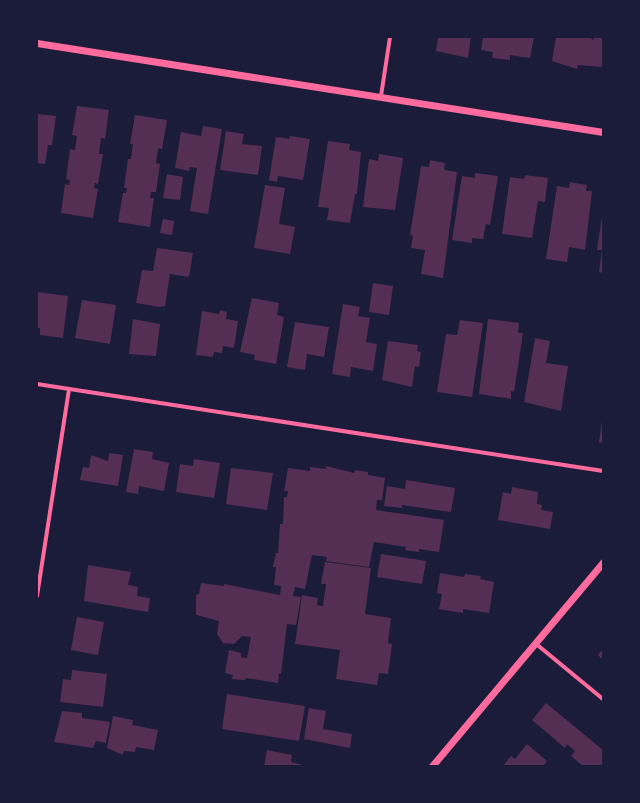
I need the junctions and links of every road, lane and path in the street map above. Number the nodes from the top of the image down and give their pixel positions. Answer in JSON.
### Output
{"nodes":[{"id":1,"x":390,"y":37,"type":"edge"},
{"id":2,"x":37,"y":43,"type":"edge"},
{"id":3,"x":381,"y":96,"type":"junction"},
{"id":4,"x":603,"y":132,"type":"edge"},
{"id":5,"x":37,"y":384,"type":"edge"},
{"id":6,"x":69,"y":389,"type":"junction"},
{"id":7,"x":603,"y":471,"type":"edge"},
{"id":8,"x":603,"y":562,"type":"edge"},
{"id":9,"x":37,"y":596,"type":"edge"},
{"id":10,"x":535,"y":643,"type":"junction"},
{"id":11,"x":603,"y":699,"type":"edge"},
{"id":12,"x":432,"y":766,"type":"edge"}],
"edges":[{"from":1,"to":3,"type":"street"},
{"from":2,"to":3,"type":"street"},
{"from":3,"to":4,"type":"street"},
{"from":5,"to":6,"type":"street"},
{"from":6,"to":7,"type":"street"},
{"from":6,"to":9,"type":"street"},
{"from":8,"to":10,"type":"street"},
{"from":10,"to":11,"type":"street"},
{"from":10,"to":12,"type":"street"}]}
